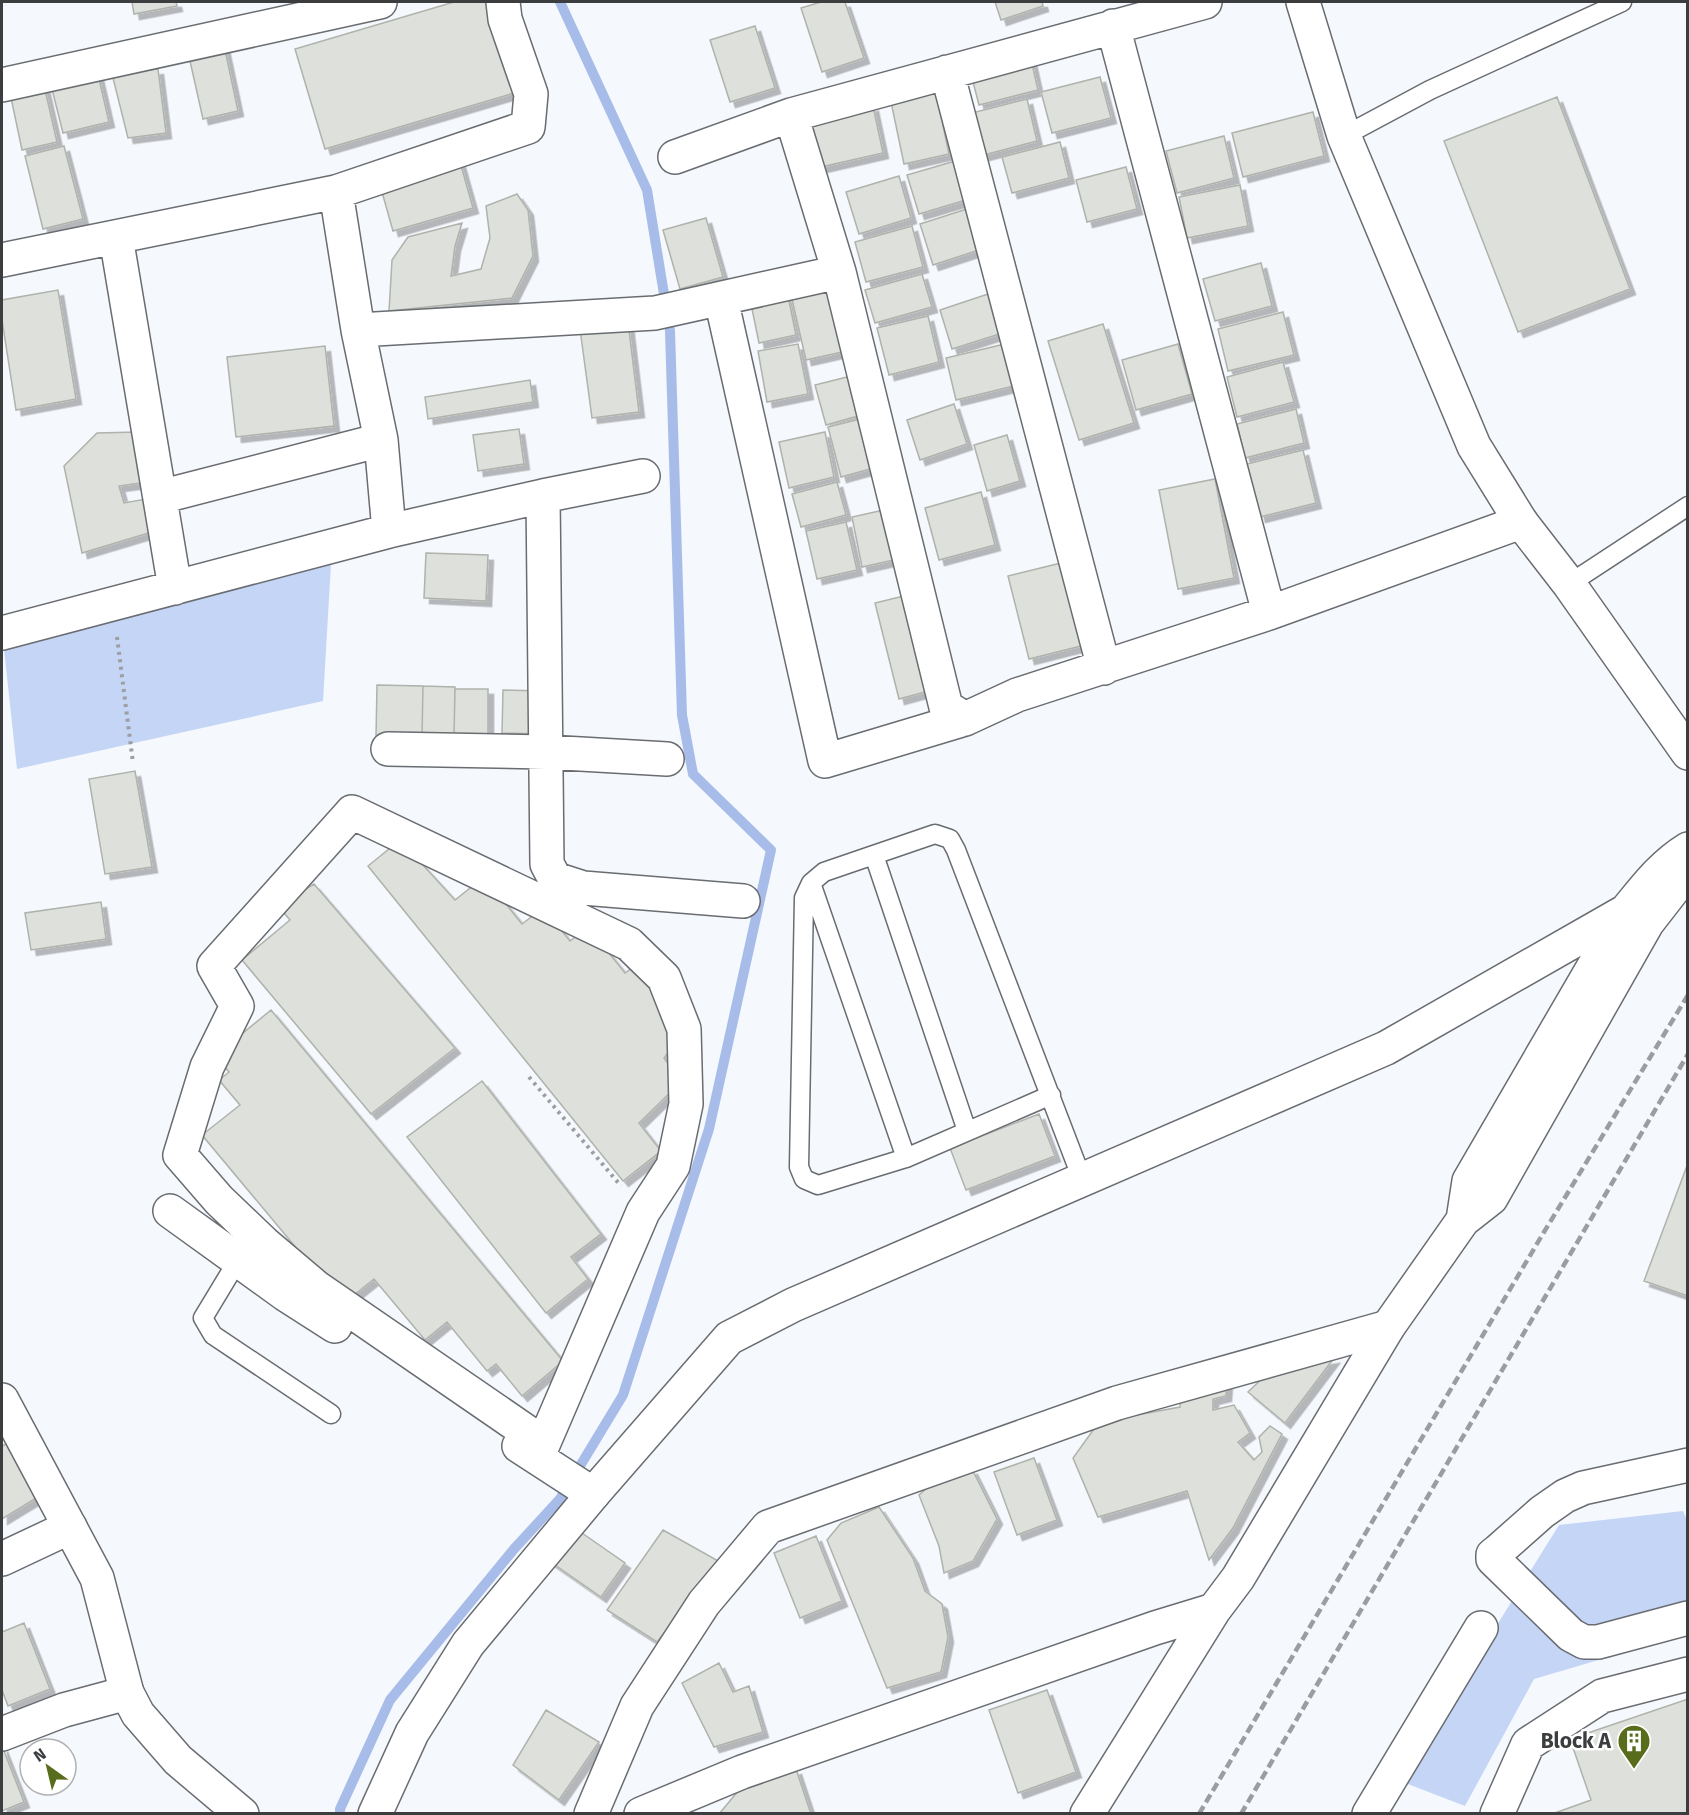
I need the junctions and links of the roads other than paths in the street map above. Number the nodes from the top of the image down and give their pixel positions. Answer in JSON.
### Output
{"nodes":[{"id":1,"x":380,"y":2,"type":"edge"},
{"id":2,"x":503,"y":2,"type":"edge"},
{"id":3,"x":1205,"y":2,"type":"edge"},
{"id":4,"x":1302,"y":2,"type":"edge"},
{"id":5,"x":1622,"y":2,"type":"edge"},
{"id":6,"x":1113,"y":26,"type":"junction"},
{"id":7,"x":947,"y":72,"type":"junction"},
{"id":8,"x":2,"y":84,"type":"edge"},
{"id":9,"x":791,"y":115,"type":"junction"},
{"id":10,"x":1344,"y":136,"type":"junction"},
{"id":11,"x":675,"y":157,"type":"dead end"},
{"id":12,"x":336,"y":192,"type":"junction"},
{"id":13,"x":116,"y":237,"type":"junction"},
{"id":14,"x":2,"y":260,"type":"edge"},
{"id":15,"x":839,"y":272,"type":"junction"},
{"id":16,"x":721,"y":299,"type":"junction"},
{"id":17,"x":358,"y":330,"type":"junction"},
{"id":18,"x":381,"y":440,"type":"junction"},
{"id":19,"x":643,"y":476,"type":"dead end"},
{"id":20,"x":160,"y":496,"type":"junction"},
{"id":21,"x":543,"y":496,"type":"junction"},
{"id":22,"x":1688,"y":506,"type":"edge"},
{"id":23,"x":1521,"y":522,"type":"junction"},
{"id":24,"x":389,"y":531,"type":"junction"},
{"id":25,"x":1569,"y":584,"type":"junction"},
{"id":26,"x":175,"y":588,"type":"junction"},
{"id":27,"x":1269,"y":613,"type":"junction"},
{"id":28,"x":2,"y":633,"type":"edge"},
{"id":29,"x":1104,"y":668,"type":"junction"},
{"id":30,"x":965,"y":719,"type":"junction"},
{"id":31,"x":388,"y":749,"type":"dead end"},
{"id":32,"x":546,"y":752,"type":"junction"},
{"id":33,"x":1688,"y":753,"type":"edge"},
{"id":34,"x":667,"y":759,"type":"dead end"},
{"id":35,"x":1688,"y":849,"type":"edge"},
{"id":36,"x":874,"y":855,"type":"junction"},
{"id":37,"x":1688,"y":876,"type":"edge"},
{"id":38,"x":811,"y":883,"type":"junction"},
{"id":39,"x":743,"y":901,"type":"dead end"},
{"id":40,"x":1626,"y":911,"type":"junction"},
{"id":41,"x":1051,"y":1095,"type":"junction"},
{"id":42,"x":967,"y":1131,"type":"junction"},
{"id":43,"x":906,"y":1158,"type":"junction"},
{"id":44,"x":1083,"y":1179,"type":"junction"},
{"id":45,"x":170,"y":1211,"type":"dead end"},
{"id":46,"x":1464,"y":1220,"type":"junction"},
{"id":47,"x":238,"y":1260,"type":"junction"},
{"id":48,"x":294,"y":1285,"type":"junction"},
{"id":49,"x":1388,"y":1327,"type":"junction"},
{"id":50,"x":2,"y":1400,"type":"edge"},
{"id":51,"x":331,"y":1414,"type":"dead end"},
{"id":52,"x":540,"y":1450,"type":"junction"},
{"id":53,"x":1688,"y":1465,"type":"edge"},
{"id":54,"x":582,"y":1487,"type":"junction"},
{"id":55,"x":70,"y":1527,"type":"junction"},
{"id":56,"x":2,"y":1559,"type":"edge"},
{"id":57,"x":1214,"y":1610,"type":"junction"},
{"id":58,"x":1688,"y":1618,"type":"edge"},
{"id":59,"x":1481,"y":1628,"type":"dead end"},
{"id":60,"x":1688,"y":1674,"type":"edge"},
{"id":61,"x":127,"y":1693,"type":"junction"},
{"id":62,"x":2,"y":1734,"type":"edge"},
{"id":63,"x":242,"y":1814,"type":"edge"},
{"id":64,"x":375,"y":1814,"type":"edge"},
{"id":65,"x":591,"y":1814,"type":"edge"},
{"id":66,"x":641,"y":1814,"type":"edge"},
{"id":67,"x":1087,"y":1814,"type":"edge"},
{"id":68,"x":1369,"y":1814,"type":"edge"},
{"id":69,"x":1497,"y":1814,"type":"edge"}],
"edges":[{"from":1,"to":8,"type":"street"},
{"from":2,"to":12,"type":"street"},
{"from":3,"to":6,"type":"street"},
{"from":4,"to":10,"type":"street"},
{"from":5,"to":10,"type":"lane"},
{"from":6,"to":7,"type":"street"},
{"from":6,"to":27,"type":"street"},
{"from":7,"to":9,"type":"street"},
{"from":7,"to":29,"type":"street"},
{"from":9,"to":11,"type":"street"},
{"from":9,"to":15,"type":"street"},
{"from":10,"to":23,"type":"street"},
{"from":12,"to":13,"type":"street"},
{"from":12,"to":17,"type":"street"},
{"from":13,"to":14,"type":"street"},
{"from":13,"to":20,"type":"street"},
{"from":15,"to":16,"type":"street"},
{"from":15,"to":30,"type":"street"},
{"from":16,"to":17,"type":"street"},
{"from":16,"to":30,"type":"street"},
{"from":17,"to":18,"type":"street"},
{"from":18,"to":20,"type":"street"},
{"from":18,"to":24,"type":"street"},
{"from":19,"to":21,"type":"street"},
{"from":20,"to":26,"type":"street"},
{"from":21,"to":24,"type":"street"},
{"from":21,"to":32,"type":"street"},
{"from":22,"to":25,"type":"lane"},
{"from":23,"to":25,"type":"street"},
{"from":23,"to":27,"type":"street"},
{"from":24,"to":26,"type":"street"},
{"from":25,"to":33,"type":"street"},
{"from":26,"to":28,"type":"street"},
{"from":27,"to":29,"type":"street"},
{"from":29,"to":30,"type":"street"},
{"from":31,"to":32,"type":"street"},
{"from":32,"to":34,"type":"street"},
{"from":32,"to":39,"type":"street"},
{"from":35,"to":40,"type":"street"},
{"from":36,"to":38,"type":"lane"},
{"from":36,"to":41,"type":"lane"},
{"from":36,"to":42,"type":"lane"},
{"from":37,"to":46,"type":"street"},
{"from":38,"to":43,"type":"lane"},
{"from":38,"to":43,"type":"lane"},
{"from":40,"to":44,"type":"street"},
{"from":40,"to":46,"type":"street"},
{"from":41,"to":42,"type":"lane"},
{"from":41,"to":44,"type":"lane"},
{"from":42,"to":43,"type":"lane"},
{"from":44,"to":54,"type":"street"},
{"from":45,"to":47,"type":"street"},
{"from":46,"to":49,"type":"street"},
{"from":47,"to":48,"type":"street"},
{"from":47,"to":51,"type":"lane"},
{"from":48,"to":52,"type":"street"},
{"from":48,"to":52,"type":"street"},
{"from":49,"to":57,"type":"street"},
{"from":49,"to":65,"type":"street"},
{"from":50,"to":55,"type":"street"},
{"from":52,"to":54,"type":"street"},
{"from":53,"to":58,"type":"street"},
{"from":54,"to":64,"type":"street"},
{"from":55,"to":56,"type":"street"},
{"from":55,"to":61,"type":"street"},
{"from":57,"to":66,"type":"street"},
{"from":57,"to":67,"type":"street"},
{"from":59,"to":68,"type":"street"},
{"from":60,"to":69,"type":"street"},
{"from":61,"to":62,"type":"street"},
{"from":61,"to":63,"type":"street"}]}
